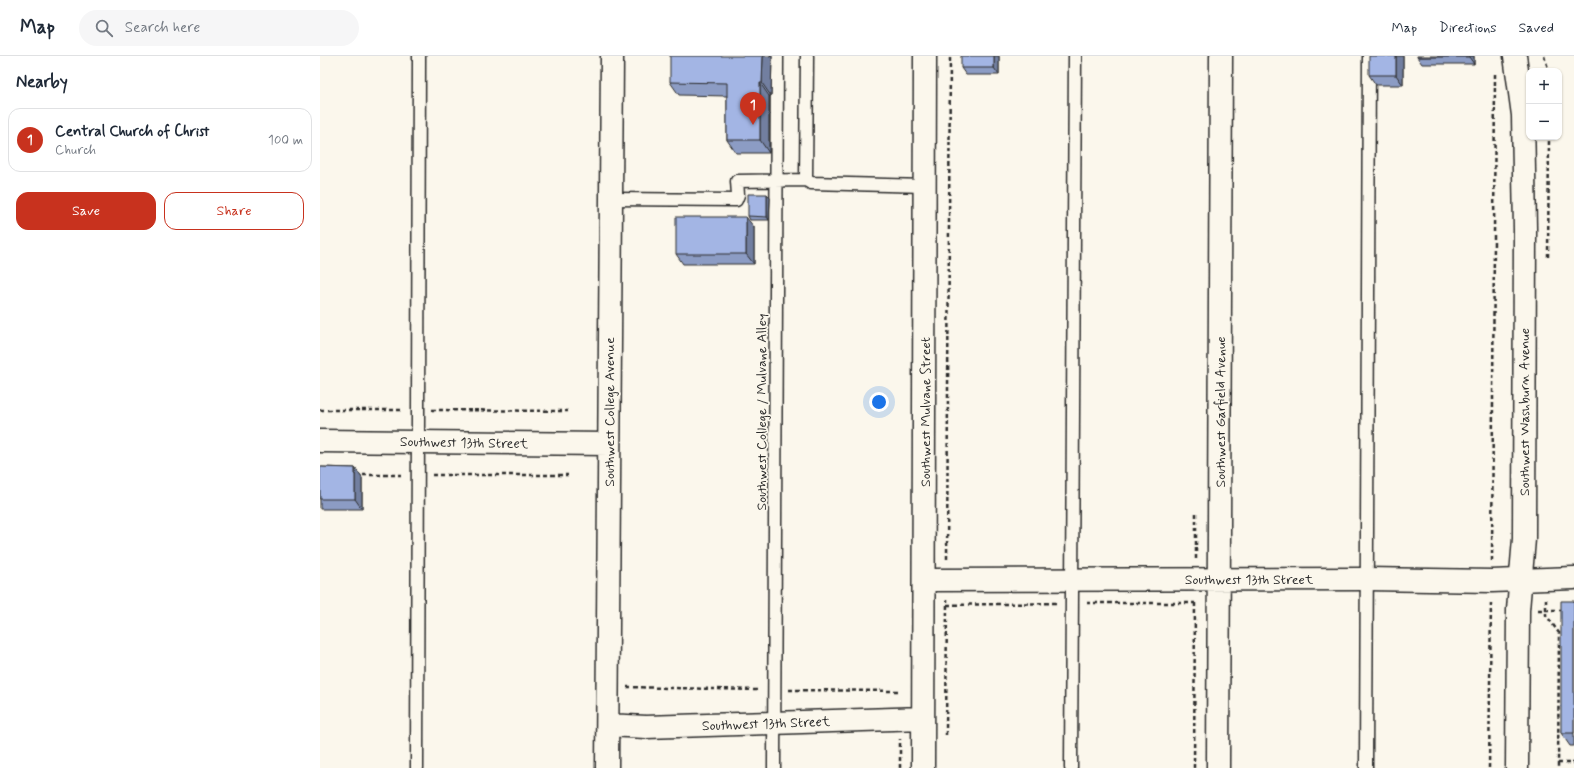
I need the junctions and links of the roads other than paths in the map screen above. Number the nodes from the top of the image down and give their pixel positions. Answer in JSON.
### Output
{"nodes":[{"id":1,"x":419,"y":56,"type":"edge"},
{"id":2,"x":612,"y":56,"type":"edge"},
{"id":3,"x":777,"y":56,"type":"edge"},
{"id":4,"x":807,"y":56,"type":"edge"},
{"id":5,"x":925,"y":56,"type":"edge"},
{"id":6,"x":1075,"y":56,"type":"edge"},
{"id":7,"x":1221,"y":56,"type":"edge"},
{"id":8,"x":1369,"y":56,"type":"edge"},
{"id":9,"x":1515,"y":56,"type":"edge"},
{"id":10,"x":806,"y":180,"type":"junction"},
{"id":11,"x":777,"y":181,"type":"junction"},
{"id":12,"x":925,"y":186,"type":"junction"},
{"id":13,"x":610,"y":199,"type":"junction"},
{"id":14,"x":320,"y":441,"type":"edge"},
{"id":15,"x":419,"y":442,"type":"junction"},
{"id":16,"x":609,"y":444,"type":"junction"},
{"id":17,"x":1574,"y":578,"type":"edge"},
{"id":18,"x":1220,"y":579,"type":"junction"},
{"id":19,"x":1368,"y":579,"type":"junction"},
{"id":20,"x":1520,"y":579,"type":"junction"},
{"id":21,"x":925,"y":580,"type":"junction"},
{"id":22,"x":1074,"y":580,"type":"junction"},
{"id":23,"x":923,"y":718,"type":"junction"},
{"id":24,"x":774,"y":723,"type":"junction"},
{"id":25,"x":608,"y":725,"type":"junction"},
{"id":26,"x":417,"y":768,"type":"edge"},
{"id":27,"x":607,"y":768,"type":"edge"},
{"id":28,"x":774,"y":768,"type":"edge"},
{"id":29,"x":923,"y":768,"type":"edge"},
{"id":30,"x":1072,"y":768,"type":"edge"},
{"id":31,"x":1218,"y":768,"type":"edge"},
{"id":32,"x":1366,"y":768,"type":"edge"},
{"id":33,"x":1517,"y":768,"type":"edge"}],
"edges":[{"from":1,"to":15,"type":"lane"},
{"from":2,"to":13,"type":"street","name":"Southwest College Avenue"},
{"from":3,"to":11,"type":"lane","name":"Southwest College / Mulvane Alley"},
{"from":4,"to":10,"type":"lane"},
{"from":5,"to":12,"type":"street","name":"Southwest Mulvane Street"},
{"from":6,"to":22,"type":"lane"},
{"from":7,"to":18,"type":"street","name":"Southwest Garfield Avenue"},
{"from":8,"to":19,"type":"lane"},
{"from":9,"to":20,"type":"street","name":"Southwest Washburn Avenue"},
{"from":10,"to":11,"type":"lane"},
{"from":10,"to":12,"type":"lane"},
{"from":11,"to":13,"type":"lane"},
{"from":11,"to":24,"type":"lane","name":"Southwest College / Mulvane Alley"},
{"from":12,"to":21,"type":"street","name":"Southwest Mulvane Street"},
{"from":13,"to":16,"type":"street","name":"Southwest College Avenue"},
{"from":14,"to":15,"type":"street","name":"Southwest 13th Street"},
{"from":15,"to":16,"type":"street","name":"Southwest 13th Street"},
{"from":15,"to":26,"type":"lane"},
{"from":16,"to":25,"type":"street","name":"Southwest College Avenue"},
{"from":17,"to":20,"type":"street","name":"Southwest 13th Street"},
{"from":18,"to":19,"type":"street","name":"Southwest 13th Street"},
{"from":18,"to":22,"type":"street","name":"Southwest 13th Street"},
{"from":18,"to":31,"type":"street","name":"Southwest Garfield Avenue"},
{"from":19,"to":20,"type":"street","name":"Southwest 13th Street"},
{"from":19,"to":32,"type":"lane"},
{"from":20,"to":33,"type":"street","name":"Southwest Washburn Avenue"},
{"from":21,"to":22,"type":"street","name":"Southwest 13th Street"},
{"from":21,"to":23,"type":"street","name":"Southwest Mulvane Street"},
{"from":22,"to":30,"type":"lane"},
{"from":23,"to":24,"type":"street","name":"Southwest 13th Street"},
{"from":23,"to":29,"type":"street","name":"Southwest Mulvane Street"},
{"from":24,"to":25,"type":"street","name":"Southwest 13th Street"},
{"from":24,"to":28,"type":"lane","name":"Southwest College / Mulvane Alley"},
{"from":25,"to":27,"type":"street","name":"Southwest College Avenue"}]}
